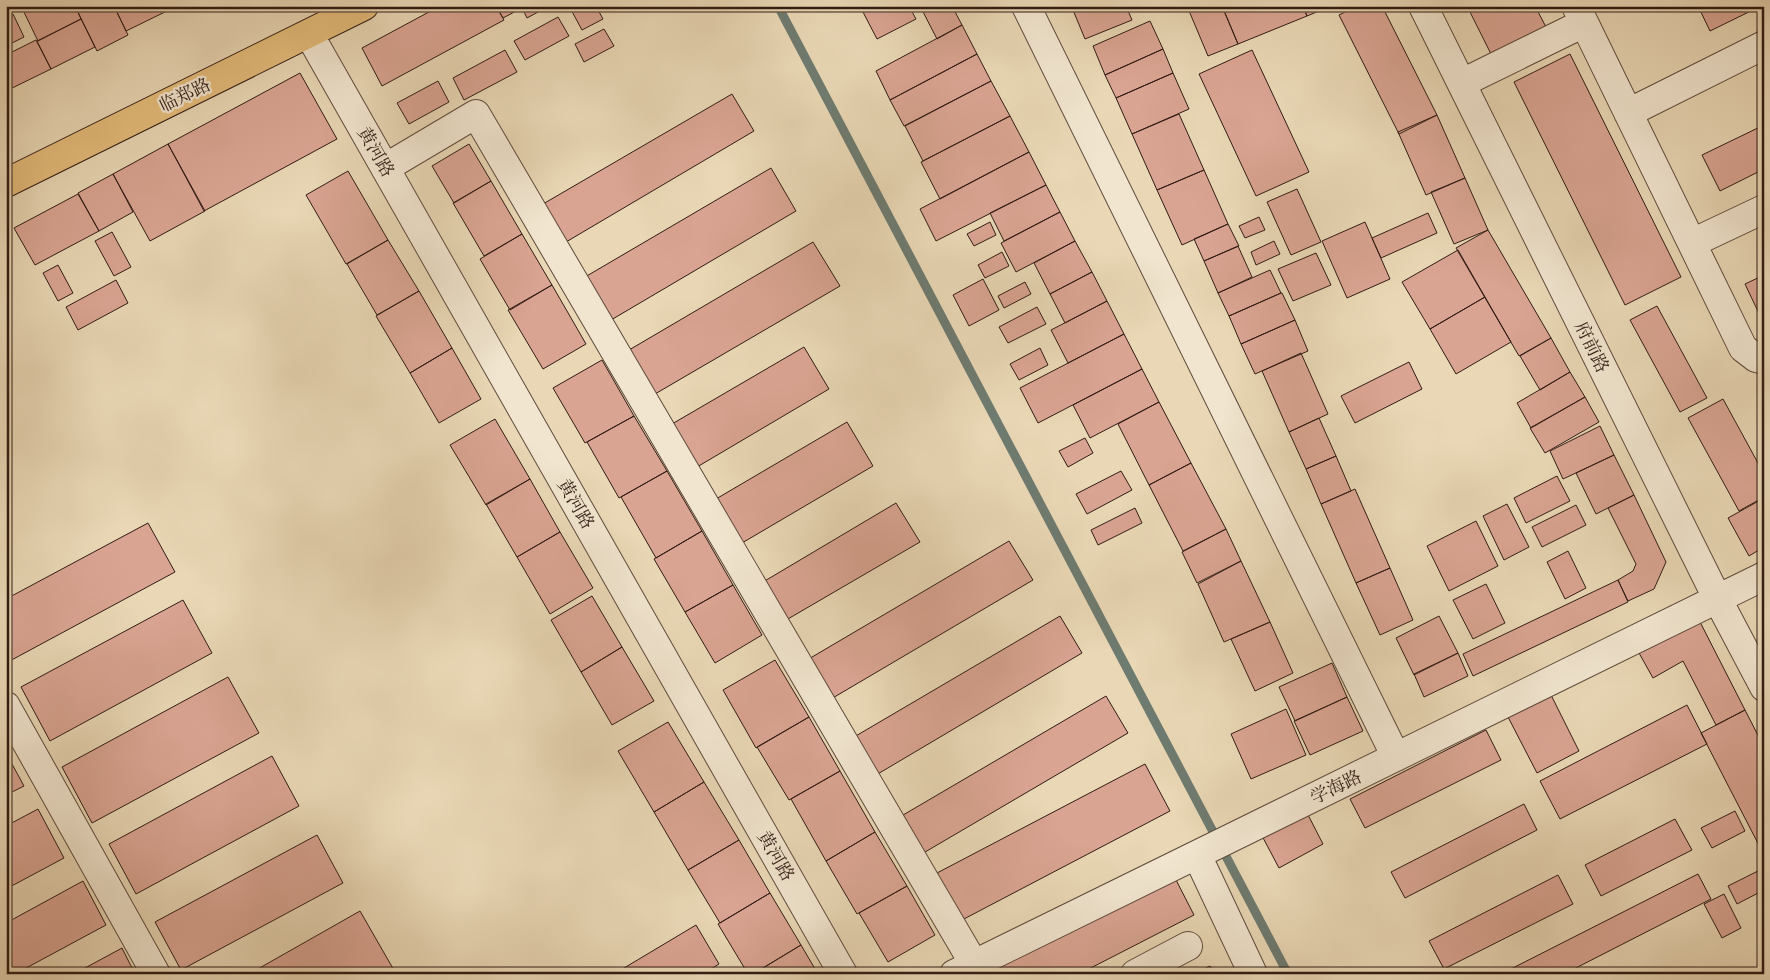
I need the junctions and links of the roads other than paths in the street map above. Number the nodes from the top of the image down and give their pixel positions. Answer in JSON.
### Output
{"nodes":[{"id":1,"x":364,"y":6,"type":"edge"},
{"id":2,"x":1026,"y":6,"type":"edge"},
{"id":3,"x":1424,"y":6,"type":"edge"},
{"id":4,"x":1580,"y":15,"type":"edge"},
{"id":5,"x":309,"y":34,"type":"junction"},
{"id":6,"x":1764,"y":45,"type":"edge"},
{"id":7,"x":1462,"y":83,"type":"junction"},
{"id":8,"x":1628,"y":113,"type":"junction"},
{"id":9,"x":385,"y":168,"type":"junction"},
{"id":10,"x":6,"y":184,"type":"edge"},
{"id":11,"x":1764,"y":209,"type":"edge"},
{"id":12,"x":1692,"y":243,"type":"junction"},
{"id":13,"x":1764,"y":360,"type":"edge"},
{"id":14,"x":1764,"y":576,"type":"edge"},
{"id":15,"x":1718,"y":600,"type":"junction"},
{"id":16,"x":1764,"y":687,"type":"edge"},
{"id":17,"x":6,"y":706,"type":"edge"},
{"id":18,"x":1396,"y":757,"type":"junction"},
{"id":19,"x":1212,"y":847,"type":"junction"},
{"id":20,"x":1188,"y":946,"type":"dead end"},
{"id":21,"x":964,"y":969,"type":"edge"},
{"id":22,"x":156,"y":974,"type":"edge"},
{"id":23,"x":843,"y":974,"type":"edge"},
{"id":24,"x":1135,"y":974,"type":"edge"},
{"id":25,"x":1253,"y":974,"type":"edge"}],
"edges":[{"from":1,"to":5,"type":"main road","name":"临郑路"},
{"from":2,"to":18,"type":"street"},
{"from":3,"to":7,"type":"street","name":"府前路"},
{"from":4,"to":7,"type":"street"},
{"from":4,"to":8,"type":"street"},
{"from":5,"to":9,"type":"street","name":"黄河路"},
{"from":5,"to":10,"type":"main road","name":"临郑路"},
{"from":6,"to":8,"type":"street"},
{"from":7,"to":15,"type":"street","name":"府前路"},
{"from":8,"to":12,"type":"street"},
{"from":9,"to":21,"type":"street"},
{"from":9,"to":23,"type":"street","name":"黄河路"},
{"from":11,"to":12,"type":"street"},
{"from":12,"to":13,"type":"street"},
{"from":14,"to":15,"type":"street","name":"学海路"},
{"from":15,"to":16,"type":"street","name":"府前路"},
{"from":15,"to":18,"type":"street","name":"学海路"},
{"from":17,"to":22,"type":"street"},
{"from":18,"to":19,"type":"street","name":"学海路"},
{"from":19,"to":21,"type":"street","name":"学海路"},
{"from":19,"to":25,"type":"street"},
{"from":20,"to":24,"type":"street"}]}
